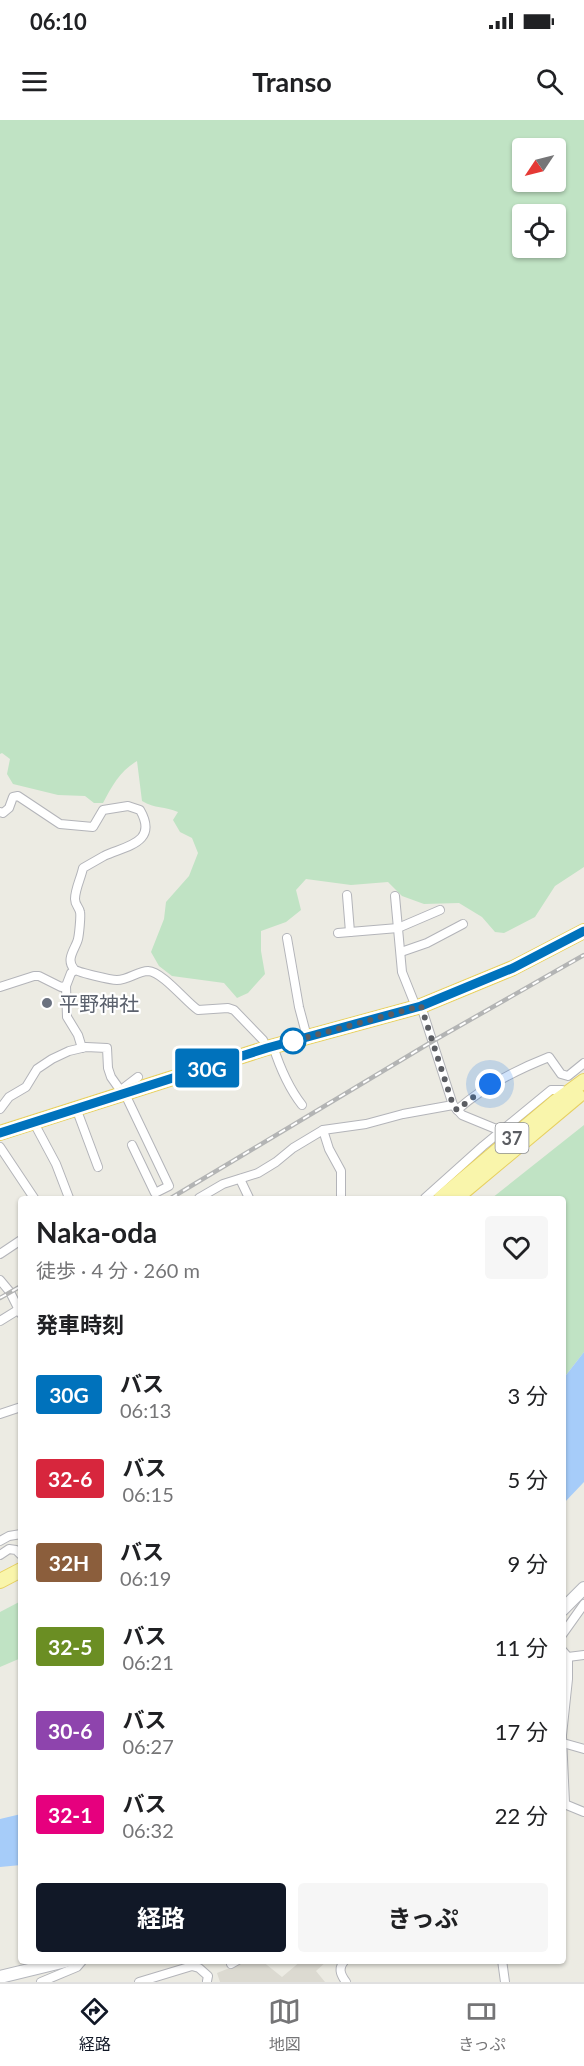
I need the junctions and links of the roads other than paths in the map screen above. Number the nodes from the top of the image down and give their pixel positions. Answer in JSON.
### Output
{"nodes":[{"id":1,"x":0,"y":812,"type":"edge"},
{"id":2,"x":347,"y":894,"type":"dead end"},
{"id":3,"x":395,"y":896,"type":"dead end"},
{"id":4,"x":440,"y":910,"type":"dead end"},
{"id":5,"x":464,"y":924,"type":"dead end"},
{"id":6,"x":398,"y":928,"type":"junction"},
{"id":7,"x":584,"y":931,"type":"edge"},
{"id":8,"x":350,"y":932,"type":"junction"},
{"id":9,"x":338,"y":933,"type":"dead end"},
{"id":10,"x":287,"y":938,"type":"dead end"},
{"id":11,"x":400,"y":952,"type":"junction"},
{"id":12,"x":75,"y":971,"type":"junction"},
{"id":13,"x":66,"y":986,"type":"junction"},
{"id":14,"x":0,"y":987,"type":"edge"},
{"id":15,"x":418,"y":1007,"type":"junction"},
{"id":16,"x":307,"y":1037,"type":"junction"},
{"id":17,"x":270,"y":1047,"type":"junction"},
{"id":18,"x":82,"y":1048,"type":"junction"},
{"id":19,"x":584,"y":1063,"type":"edge"},
{"id":20,"x":138,"y":1077,"type":"dead end"},
{"id":21,"x":584,"y":1080,"type":"edge"},
{"id":22,"x":584,"y":1091,"type":"edge"},
{"id":23,"x":123,"y":1093,"type":"junction"},
{"id":24,"x":569,"y":1097,"type":"junction"},
{"id":25,"x":302,"y":1105,"type":"dead end"},
{"id":26,"x":455,"y":1107,"type":"junction"},
{"id":27,"x":76,"y":1108,"type":"junction"},
{"id":28,"x":0,"y":1109,"type":"edge"},
{"id":29,"x":33,"y":1121,"type":"junction"},
{"id":30,"x":323,"y":1130,"type":"junction"},
{"id":31,"x":501,"y":1131,"type":"junction"},
{"id":32,"x":0,"y":1133,"type":"edge"},
{"id":33,"x":132,"y":1145,"type":"dead end"},
{"id":34,"x":0,"y":1147,"type":"edge"},
{"id":35,"x":98,"y":1167,"type":"dead end"},
{"id":36,"x":240,"y":1179,"type":"junction"},
{"id":37,"x":33,"y":1196,"type":"edge"},
{"id":38,"x":68,"y":1196,"type":"edge"},
{"id":39,"x":203,"y":1196,"type":"edge"},
{"id":40,"x":248,"y":1196,"type":"edge"},
{"id":41,"x":341,"y":1196,"type":"edge"},
{"id":42,"x":427,"y":1196,"type":"edge"},
{"id":43,"x":444,"y":1196,"type":"edge"},
{"id":44,"x":458,"y":1196,"type":"edge"},
{"id":45,"x":18,"y":1242,"type":"edge"},
{"id":46,"x":0,"y":1254,"type":"edge"},
{"id":47,"x":0,"y":1280,"type":"edge"},
{"id":48,"x":18,"y":1306,"type":"edge"},
{"id":49,"x":18,"y":1311,"type":"edge"},
{"id":50,"x":0,"y":1321,"type":"edge"},
{"id":51,"x":18,"y":1408,"type":"edge"},
{"id":52,"x":0,"y":1414,"type":"edge"},
{"id":53,"x":18,"y":1534,"type":"edge"},
{"id":54,"x":0,"y":1541,"type":"edge"},
{"id":55,"x":18,"y":1552,"type":"edge"},
{"id":56,"x":0,"y":1554,"type":"edge"},
{"id":57,"x":18,"y":1561,"type":"edge"},
{"id":58,"x":0,"y":1571,"type":"edge"},
{"id":59,"x":18,"y":1572,"type":"edge"},
{"id":60,"x":0,"y":1581,"type":"edge"},
{"id":61,"x":584,"y":1588,"type":"edge"},
{"id":62,"x":584,"y":1604,"type":"edge"},
{"id":63,"x":566,"y":1606,"type":"edge"},
{"id":64,"x":566,"y":1629,"type":"edge"},
{"id":65,"x":566,"y":1653,"type":"edge"},
{"id":66,"x":584,"y":1655,"type":"edge"},
{"id":67,"x":566,"y":1662,"type":"edge"},
{"id":68,"x":566,"y":1698,"type":"edge"},
{"id":69,"x":566,"y":1744,"type":"edge"},
{"id":70,"x":584,"y":1749,"type":"edge"},
{"id":71,"x":566,"y":1804,"type":"edge"},
{"id":72,"x":584,"y":1812,"type":"edge"},
{"id":73,"x":54,"y":1964,"type":"edge"},
{"id":74,"x":80,"y":1964,"type":"edge"},
{"id":75,"x":341,"y":1964,"type":"edge"},
{"id":76,"x":503,"y":1964,"type":"edge"},
{"id":77,"x":0,"y":1977,"type":"edge"},
{"id":78,"x":64,"y":1978,"type":"edge"},
{"id":79,"x":45,"y":1981,"type":"edge"},
{"id":80,"x":207,"y":1981,"type":"edge"},
{"id":81,"x":139,"y":1982,"type":"edge"},
{"id":82,"x":346,"y":1982,"type":"edge"},
{"id":83,"x":505,"y":1982,"type":"edge"}],
"edges":[{"from":1,"to":12,"type":"street"},
{"from":2,"to":8,"type":"street"},
{"from":3,"to":6,"type":"street"},
{"from":4,"to":6,"type":"street"},
{"from":5,"to":11,"type":"street"},
{"from":6,"to":8,"type":"street"},
{"from":6,"to":11,"type":"street"},
{"from":7,"to":15,"type":"main road"},
{"from":8,"to":9,"type":"street"},
{"from":10,"to":16,"type":"street"},
{"from":11,"to":15,"type":"street"},
{"from":12,"to":13,"type":"street"},
{"from":12,"to":17,"type":"street"},
{"from":13,"to":14,"type":"street"},
{"from":13,"to":18,"type":"street"},
{"from":15,"to":16,"type":"main road"},
{"from":15,"to":26,"type":"street"},
{"from":16,"to":17,"type":"main road"},
{"from":17,"to":23,"type":"main road"},
{"from":17,"to":25,"type":"street"},
{"from":18,"to":23,"type":"street"},
{"from":18,"to":28,"type":"street"},
{"from":19,"to":26,"type":"street"},
{"from":20,"to":23,"type":"street"},
{"from":21,"to":24,"type":"main road","number":"37"},
{"from":22,"to":24,"type":"main road","number":"37"},
{"from":23,"to":27,"type":"main road"},
{"from":23,"to":33,"type":"street"},
{"from":24,"to":31,"type":"street"},
{"from":24,"to":43,"type":"main road","number":"37"},
{"from":24,"to":44,"type":"main road","number":"37"},
{"from":26,"to":30,"type":"street"},
{"from":26,"to":31,"type":"street"},
{"from":27,"to":29,"type":"main road"},
{"from":27,"to":35,"type":"street"},
{"from":29,"to":32,"type":"main road"},
{"from":29,"to":38,"type":"street"},
{"from":30,"to":36,"type":"street"},
{"from":30,"to":41,"type":"street"},
{"from":31,"to":42,"type":"street"},
{"from":34,"to":37,"type":"street"},
{"from":36,"to":39,"type":"street"},
{"from":36,"to":40,"type":"street"},
{"from":45,"to":46,"type":"street"},
{"from":47,"to":48,"type":"street"},
{"from":49,"to":50,"type":"street"},
{"from":51,"to":52,"type":"street"},
{"from":53,"to":54,"type":"street"},
{"from":55,"to":56,"type":"street"},
{"from":57,"to":58,"type":"main road"},
{"from":59,"to":60,"type":"main road"},
{"from":61,"to":63,"type":"street"},
{"from":62,"to":64,"type":"street"},
{"from":65,"to":66,"type":"street"},
{"from":67,"to":68,"type":"street"},
{"from":69,"to":70,"type":"street"},
{"from":71,"to":72,"type":"street"},
{"from":73,"to":77,"type":"street"},
{"from":74,"to":78,"type":"street"},
{"from":75,"to":82,"type":"street"},
{"from":76,"to":83,"type":"street"},
{"from":78,"to":79,"type":"street"},
{"from":80,"to":81,"type":"street"}]}
